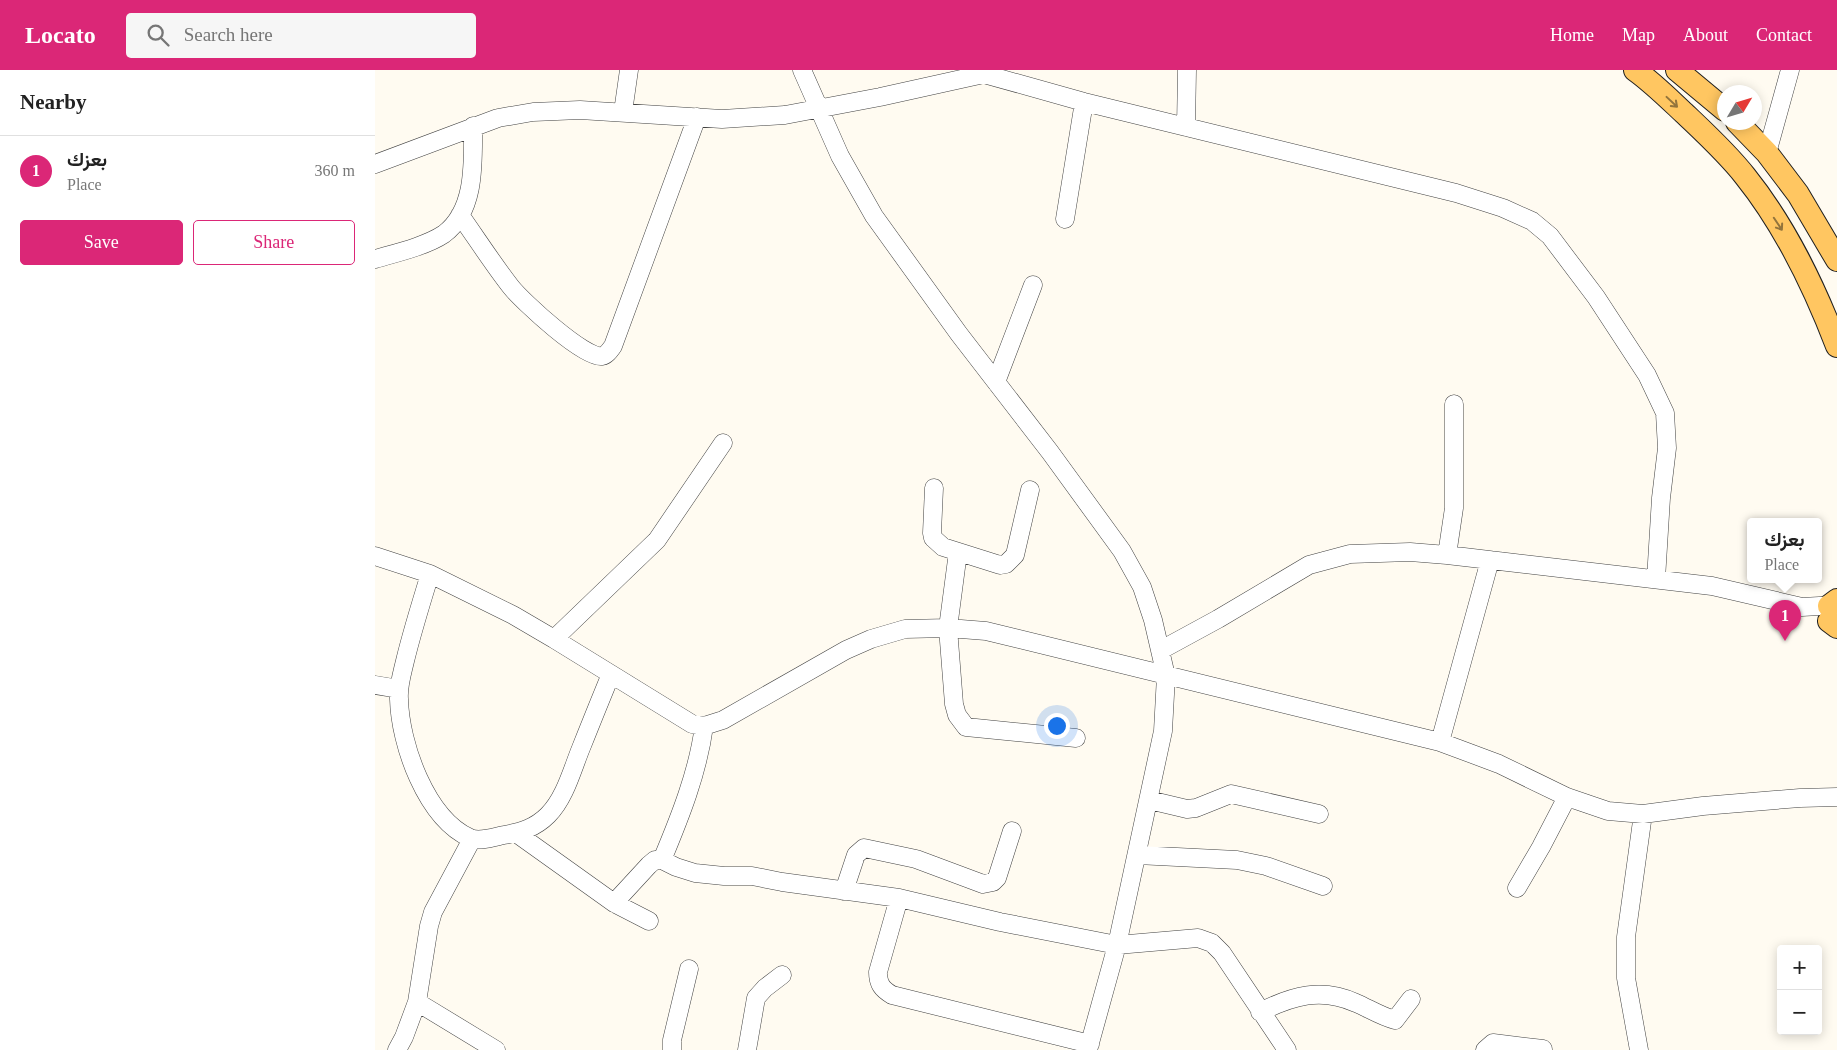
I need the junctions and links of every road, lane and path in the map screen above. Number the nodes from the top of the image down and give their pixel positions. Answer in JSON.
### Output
{"nodes":[{"id":1,"x":629,"y":70,"type":"edge"},
{"id":2,"x":803,"y":70,"type":"edge"},
{"id":3,"x":1187,"y":70,"type":"edge"},
{"id":4,"x":1635,"y":70,"type":"edge"},
{"id":5,"x":1677,"y":70,"type":"edge"},
{"id":6,"x":1791,"y":70,"type":"edge"},
{"id":7,"x":987,"y":72,"type":"edge"},
{"id":8,"x":1084,"y":102,"type":"junction"},
{"id":9,"x":1717,"y":103,"type":"edge"},
{"id":10,"x":819,"y":110,"type":"junction"},
{"id":11,"x":623,"y":112,"type":"junction"},
{"id":12,"x":697,"y":117,"type":"junction"},
{"id":13,"x":473,"y":126,"type":"junction"},
{"id":14,"x":1186,"y":127,"type":"junction"},
{"id":15,"x":1745,"y":130,"type":"edge"},
{"id":16,"x":1767,"y":153,"type":"junction"},
{"id":17,"x":375,"y":164,"type":"edge"},
{"id":18,"x":459,"y":215,"type":"junction"},
{"id":19,"x":1065,"y":219,"type":"dead end"},
{"id":20,"x":1835,"y":254,"type":"edge"},
{"id":21,"x":375,"y":259,"type":"edge"},
{"id":22,"x":1033,"y":285,"type":"dead end"},
{"id":23,"x":1837,"y":346,"type":"edge"},
{"id":24,"x":996,"y":382,"type":"junction"},
{"id":25,"x":1454,"y":404,"type":"dead end"},
{"id":26,"x":723,"y":443,"type":"dead end"},
{"id":27,"x":934,"y":488,"type":"dead end"},
{"id":28,"x":1030,"y":490,"type":"dead end"},
{"id":29,"x":958,"y":552,"type":"junction"},
{"id":30,"x":1447,"y":555,"type":"junction"},
{"id":31,"x":375,"y":556,"type":"edge"},
{"id":32,"x":1490,"y":560,"type":"junction"},
{"id":33,"x":429,"y":574,"type":"junction"},
{"id":34,"x":1656,"y":579,"type":"junction"},
{"id":35,"x":1834,"y":613,"type":"edge"},
{"id":36,"x":948,"y":628,"type":"junction"},
{"id":37,"x":554,"y":638,"type":"junction"},
{"id":38,"x":1161,"y":650,"type":"junction"},
{"id":39,"x":611,"y":674,"type":"junction"},
{"id":40,"x":1166,"y":676,"type":"junction"},
{"id":41,"x":375,"y":685,"type":"edge"},
{"id":42,"x":399,"y":689,"type":"junction"},
{"id":43,"x":704,"y":726,"type":"junction"},
{"id":44,"x":1076,"y":738,"type":"dead end"},
{"id":45,"x":1440,"y":742,"type":"junction"},
{"id":46,"x":1567,"y":797,"type":"junction"},
{"id":47,"x":1837,"y":797,"type":"edge"},
{"id":48,"x":1149,"y":800,"type":"junction"},
{"id":49,"x":1319,"y":814,"type":"dead end"},
{"id":50,"x":1643,"y":814,"type":"junction"},
{"id":51,"x":1012,"y":831,"type":"dead end"},
{"id":52,"x":516,"y":833,"type":"junction"},
{"id":53,"x":472,"y":839,"type":"junction"},
{"id":54,"x":1137,"y":855,"type":"junction"},
{"id":55,"x":662,"y":860,"type":"junction"},
{"id":56,"x":1323,"y":886,"type":"dead end"},
{"id":57,"x":1517,"y":888,"type":"dead end"},
{"id":58,"x":844,"y":892,"type":"junction"},
{"id":59,"x":899,"y":898,"type":"junction"},
{"id":60,"x":615,"y":903,"type":"junction"},
{"id":61,"x":649,"y":921,"type":"dead end"},
{"id":62,"x":1117,"y":945,"type":"junction"},
{"id":63,"x":689,"y":969,"type":"dead end"},
{"id":64,"x":782,"y":975,"type":"dead end"},
{"id":65,"x":1411,"y":999,"type":"dead end"},
{"id":66,"x":417,"y":1002,"type":"junction"},
{"id":67,"x":1260,"y":1012,"type":"junction"},
{"id":68,"x":1089,"y":1047,"type":"edge"},
{"id":69,"x":1543,"y":1049,"type":"edge"},
{"id":70,"x":397,"y":1050,"type":"edge"},
{"id":71,"x":496,"y":1050,"type":"edge"},
{"id":72,"x":672,"y":1050,"type":"edge"},
{"id":73,"x":747,"y":1050,"type":"edge"},
{"id":74,"x":1287,"y":1050,"type":"edge"},
{"id":75,"x":1485,"y":1050,"type":"edge"},
{"id":76,"x":1639,"y":1050,"type":"edge"}],
"edges":[{"from":1,"to":11,"type":"street"},
{"from":2,"to":10,"type":"street"},
{"from":3,"to":14,"type":"street"},
{"from":4,"to":23,"type":"main road","one_way":true},
{"from":5,"to":9,"type":"main road"},
{"from":6,"to":16,"type":"street"},
{"from":7,"to":8,"type":"street"},
{"from":7,"to":10,"type":"street"},
{"from":8,"to":14,"type":"street"},
{"from":8,"to":19,"type":"street"},
{"from":10,"to":12,"type":"street"},
{"from":10,"to":24,"type":"street"},
{"from":11,"to":12,"type":"street"},
{"from":11,"to":13,"type":"street"},
{"from":12,"to":18,"type":"street"},
{"from":13,"to":17,"type":"street"},
{"from":13,"to":18,"type":"street"},
{"from":14,"to":34,"type":"street"},
{"from":15,"to":16,"type":"main road"},
{"from":16,"to":20,"type":"main road"},
{"from":18,"to":21,"type":"street"},
{"from":22,"to":24,"type":"street"},
{"from":24,"to":38,"type":"street"},
{"from":25,"to":30,"type":"street"},
{"from":26,"to":37,"type":"street"},
{"from":27,"to":29,"type":"street"},
{"from":28,"to":29,"type":"street"},
{"from":29,"to":36,"type":"street"},
{"from":30,"to":32,"type":"street"},
{"from":30,"to":38,"type":"street"},
{"from":31,"to":33,"type":"street"},
{"from":32,"to":34,"type":"street"},
{"from":32,"to":45,"type":"street"},
{"from":33,"to":37,"type":"street"},
{"from":33,"to":42,"type":"street"},
{"from":34,"to":35,"type":"street"},
{"from":36,"to":40,"type":"street"},
{"from":36,"to":43,"type":"street"},
{"from":36,"to":44,"type":"street"},
{"from":37,"to":39,"type":"street"},
{"from":38,"to":40,"type":"street"},
{"from":39,"to":43,"type":"street"},
{"from":39,"to":52,"type":"street"},
{"from":40,"to":45,"type":"street"},
{"from":40,"to":48,"type":"street"},
{"from":41,"to":42,"type":"street"},
{"from":42,"to":53,"type":"street"},
{"from":43,"to":55,"type":"street"},
{"from":45,"to":46,"type":"street"},
{"from":46,"to":50,"type":"street"},
{"from":46,"to":57,"type":"street"},
{"from":47,"to":50,"type":"street"},
{"from":48,"to":49,"type":"street"},
{"from":48,"to":54,"type":"street"},
{"from":50,"to":76,"type":"street"},
{"from":51,"to":58,"type":"street"},
{"from":52,"to":53,"type":"street"},
{"from":52,"to":60,"type":"street"},
{"from":53,"to":66,"type":"street"},
{"from":54,"to":56,"type":"street"},
{"from":54,"to":62,"type":"street"},
{"from":55,"to":58,"type":"street"},
{"from":55,"to":60,"type":"street"},
{"from":58,"to":59,"type":"street"},
{"from":59,"to":62,"type":"street"},
{"from":59,"to":68,"type":"street"},
{"from":60,"to":61,"type":"street"},
{"from":62,"to":67,"type":"street"},
{"from":62,"to":68,"type":"street"},
{"from":63,"to":72,"type":"street"},
{"from":64,"to":73,"type":"street"},
{"from":65,"to":67,"type":"street"},
{"from":66,"to":70,"type":"street"},
{"from":66,"to":71,"type":"street"},
{"from":67,"to":74,"type":"street"},
{"from":69,"to":75,"type":"street"}]}
